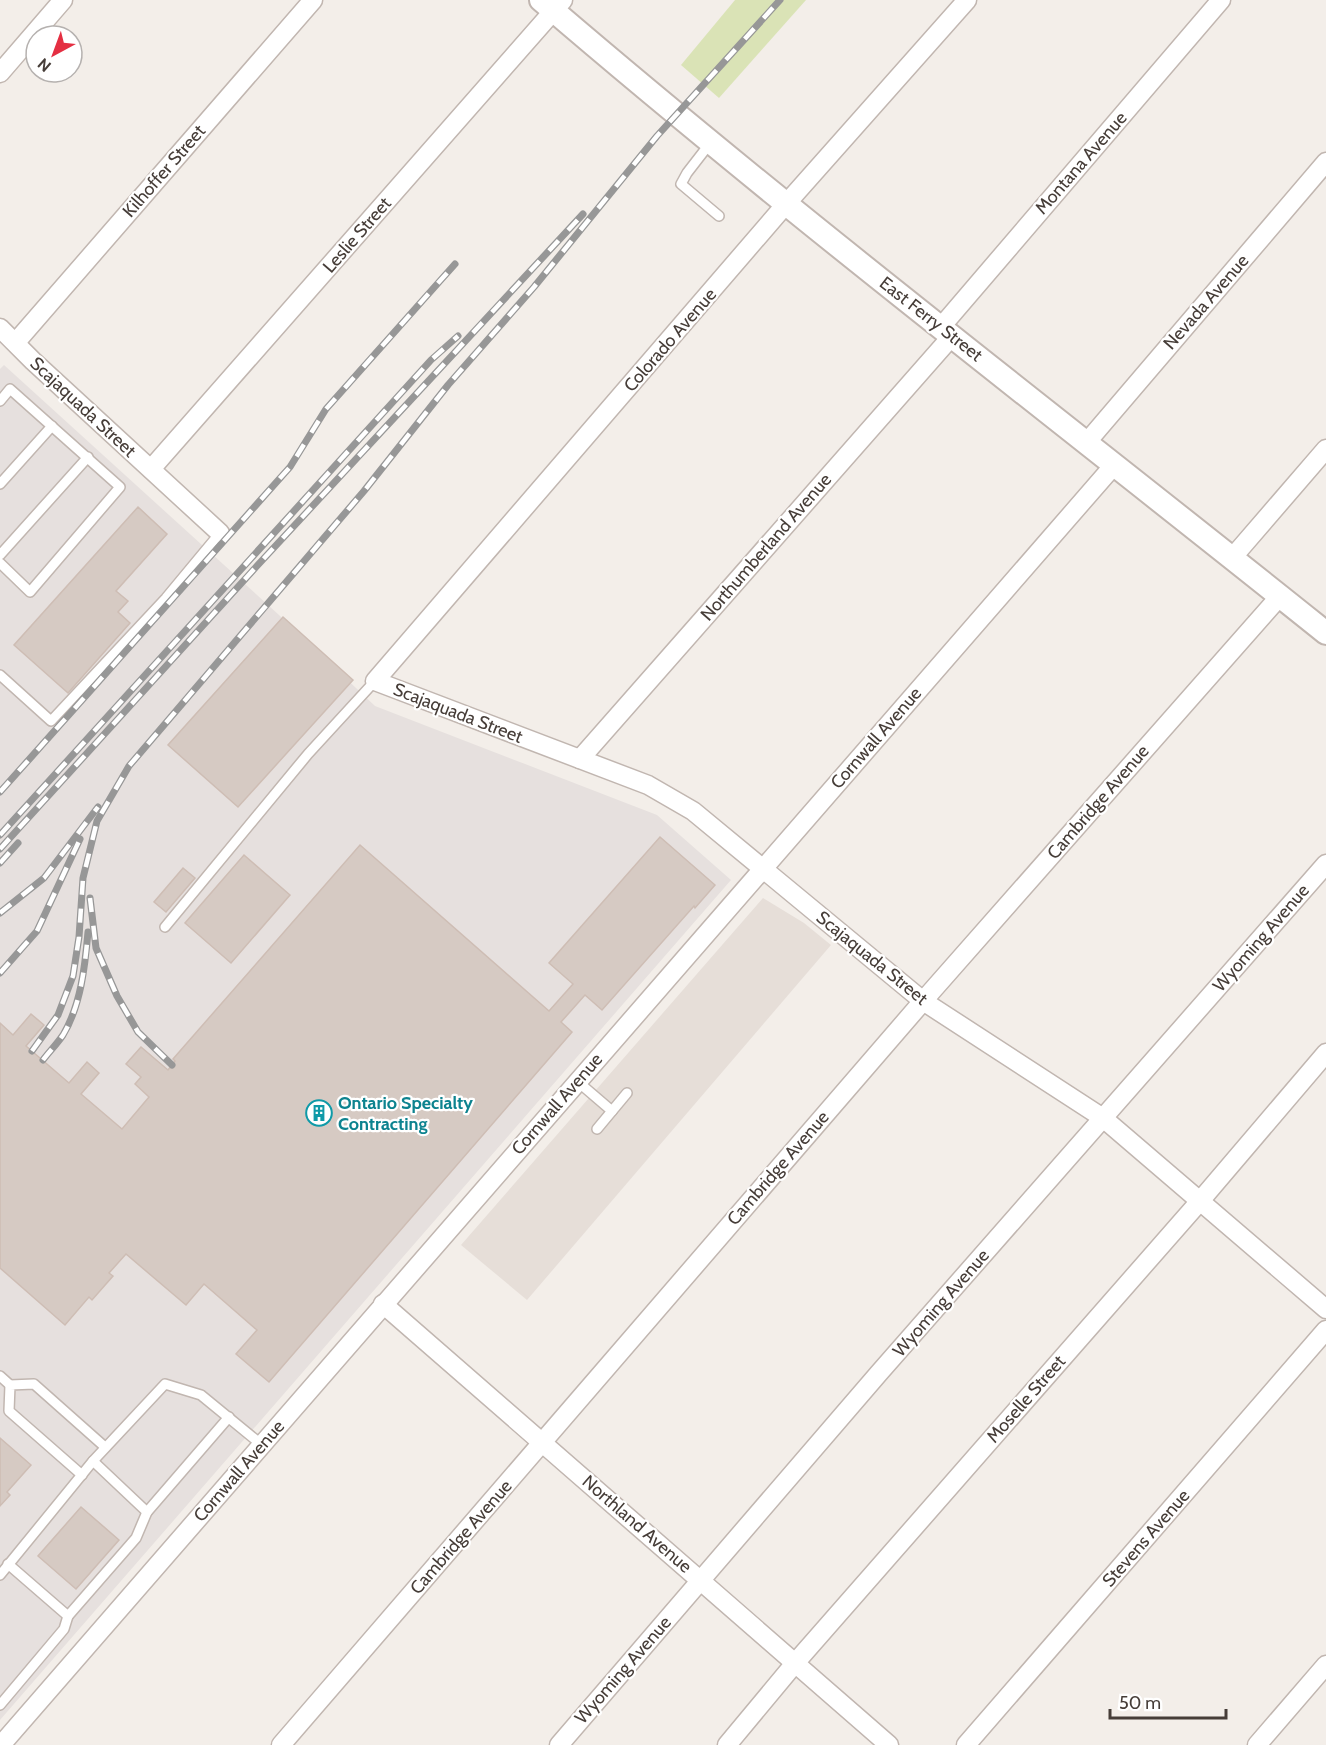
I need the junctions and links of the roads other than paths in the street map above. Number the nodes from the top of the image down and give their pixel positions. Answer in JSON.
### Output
{"nodes":[{"id":1,"x":63,"y":0,"type":"edge"},
{"id":2,"x":313,"y":0,"type":"edge"},
{"id":3,"x":967,"y":0,"type":"edge"},
{"id":4,"x":1221,"y":0,"type":"edge"},
{"id":5,"x":553,"y":4,"type":"edge"},
{"id":6,"x":0,"y":73,"type":"edge"},
{"id":7,"x":711,"y":142,"type":"junction"},
{"id":8,"x":1326,"y":162,"type":"edge"},
{"id":9,"x":786,"y":204,"type":"junction"},
{"id":10,"x":719,"y":216,"type":"dead end"},
{"id":11,"x":0,"y":328,"type":"edge"},
{"id":12,"x":947,"y":331,"type":"junction"},
{"id":13,"x":16,"y":342,"type":"junction"},
{"id":14,"x":0,"y":401,"type":"edge"},
{"id":15,"x":52,"y":426,"type":"junction"},
{"id":16,"x":1087,"y":442,"type":"junction"},
{"id":17,"x":1326,"y":449,"type":"edge"},
{"id":18,"x":88,"y":457,"type":"junction"},
{"id":19,"x":1114,"y":464,"type":"junction"},
{"id":20,"x":151,"y":469,"type":"junction"},
{"id":21,"x":0,"y":484,"type":"edge"},
{"id":22,"x":220,"y":533,"type":"joint"},
{"id":23,"x":0,"y":555,"type":"edge"},
{"id":24,"x":1232,"y":558,"type":"junction"},
{"id":25,"x":0,"y":562,"type":"edge"},
{"id":26,"x":1280,"y":596,"type":"junction"},
{"id":27,"x":1326,"y":633,"type":"edge"},
{"id":28,"x":0,"y":675,"type":"edge"},
{"id":29,"x":375,"y":681,"type":"junction"},
{"id":30,"x":580,"y":759,"type":"junction"},
{"id":31,"x":1326,"y":864,"type":"edge"},
{"id":32,"x":762,"y":869,"type":"junction"},
{"id":33,"x":165,"y":927,"type":"dead end"},
{"id":34,"x":923,"y":1001,"type":"junction"},
{"id":35,"x":1326,"y":1053,"type":"edge"},
{"id":36,"x":577,"y":1081,"type":"junction"},
{"id":37,"x":627,"y":1094,"type":"dead end"},
{"id":38,"x":612,"y":1111,"type":"junction"},
{"id":39,"x":1103,"y":1118,"type":"junction"},
{"id":40,"x":597,"y":1129,"type":"dead end"},
{"id":41,"x":1200,"y":1201,"type":"junction"},
{"id":42,"x":383,"y":1304,"type":"junction"},
{"id":43,"x":1326,"y":1309,"type":"edge"},
{"id":44,"x":1326,"y":1330,"type":"edge"},
{"id":45,"x":0,"y":1376,"type":"edge"},
{"id":46,"x":10,"y":1385,"type":"junction"},
{"id":47,"x":229,"y":1418,"type":"junction"},
{"id":48,"x":542,"y":1442,"type":"junction"},
{"id":49,"x":262,"y":1445,"type":"junction"},
{"id":50,"x":105,"y":1448,"type":"junction"},
{"id":51,"x":93,"y":1461,"type":"junction"},
{"id":52,"x":82,"y":1475,"type":"junction"},
{"id":53,"x":147,"y":1512,"type":"junction"},
{"id":54,"x":8,"y":1564,"type":"junction"},
{"id":55,"x":0,"y":1575,"type":"edge"},
{"id":56,"x":700,"y":1580,"type":"junction"},
{"id":57,"x":68,"y":1616,"type":"junction"},
{"id":58,"x":796,"y":1662,"type":"junction"},
{"id":59,"x":1326,"y":1665,"type":"edge"},
{"id":60,"x":0,"y":1705,"type":"edge"},
{"id":61,"x":1,"y":1745,"type":"edge"},
{"id":62,"x":281,"y":1745,"type":"edge"},
{"id":63,"x":559,"y":1745,"type":"edge"},
{"id":64,"x":727,"y":1745,"type":"edge"},
{"id":65,"x":889,"y":1745,"type":"edge"},
{"id":66,"x":966,"y":1745,"type":"edge"},
{"id":67,"x":1257,"y":1745,"type":"edge"}],
"edges":[{"from":1,"to":6,"type":"street"},
{"from":2,"to":13,"type":"street","name":"Kilhoffer Street"},
{"from":3,"to":9,"type":"street","name":"Colorado Avenue"},
{"from":4,"to":12,"type":"street","name":"Montana Avenue"},
{"from":5,"to":7,"type":"street","name":"East Ferry Street"},
{"from":5,"to":20,"type":"street","name":"Leslie Street"},
{"from":7,"to":9,"type":"street","name":"East Ferry Street"},
{"from":7,"to":10,"type":"lane"},
{"from":8,"to":16,"type":"street","name":"Nevada Avenue"},
{"from":9,"to":12,"type":"street","name":"East Ferry Street"},
{"from":9,"to":29,"type":"street","name":"Colorado Avenue"},
{"from":11,"to":13,"type":"street","name":"Scajaquada Street"},
{"from":12,"to":16,"type":"street","name":"East Ferry Street"},
{"from":12,"to":30,"type":"street","name":"Northumberland Avenue"},
{"from":13,"to":20,"type":"street","name":"Scajaquada Street"},
{"from":14,"to":15,"type":"lane"},
{"from":15,"to":18,"type":"lane"},
{"from":15,"to":21,"type":"lane"},
{"from":16,"to":19,"type":"street","name":"East Ferry Street"},
{"from":17,"to":24,"type":"street"},
{"from":18,"to":23,"type":"lane"},
{"from":18,"to":25,"type":"lane"},
{"from":19,"to":24,"type":"street","name":"East Ferry Street"},
{"from":19,"to":32,"type":"street","name":"Cornwall Avenue"},
{"from":20,"to":22,"type":"street","name":"Scajaquada Street"},
{"from":22,"to":28,"type":"lane"},
{"from":24,"to":26,"type":"street","name":"East Ferry Street"},
{"from":26,"to":27,"type":"street","name":"East Ferry Street"},
{"from":26,"to":34,"type":"street","name":"Cambridge Avenue"},
{"from":29,"to":30,"type":"street","name":"Scajaquada Street"},
{"from":29,"to":33,"type":"lane"},
{"from":30,"to":32,"type":"street","name":"Scajaquada Street"},
{"from":31,"to":39,"type":"street","name":"Wyoming Avenue"},
{"from":32,"to":34,"type":"street","name":"Scajaquada Street"},
{"from":32,"to":36,"type":"street","name":"Cornwall Avenue"},
{"from":34,"to":39,"type":"street","name":"Scajaquada Street"},
{"from":34,"to":48,"type":"street","name":"Cambridge Avenue"},
{"from":35,"to":41,"type":"street","name":"Moselle Street"},
{"from":36,"to":38,"type":"lane"},
{"from":36,"to":42,"type":"street","name":"Cornwall Avenue"},
{"from":37,"to":38,"type":"lane"},
{"from":38,"to":40,"type":"lane"},
{"from":39,"to":41,"type":"street","name":"Scajaquada Street"},
{"from":39,"to":56,"type":"street","name":"Wyoming Avenue"},
{"from":41,"to":43,"type":"street","name":"Scajaquada Street"},
{"from":41,"to":58,"type":"street","name":"Moselle Street"},
{"from":42,"to":48,"type":"street","name":"Northland Avenue"},
{"from":42,"to":49,"type":"street","name":"Cornwall Avenue"},
{"from":44,"to":66,"type":"street","name":"Stevens Avenue"},
{"from":45,"to":46,"type":"lane"},
{"from":46,"to":50,"type":"lane"},
{"from":46,"to":52,"type":"lane"},
{"from":47,"to":49,"type":"lane"},
{"from":47,"to":50,"type":"lane"},
{"from":47,"to":53,"type":"lane"},
{"from":48,"to":56,"type":"street","name":"Northland Avenue"},
{"from":48,"to":62,"type":"street","name":"Cambridge Avenue"},
{"from":49,"to":61,"type":"street","name":"Cornwall Avenue"},
{"from":50,"to":51,"type":"lane"},
{"from":51,"to":52,"type":"lane"},
{"from":51,"to":53,"type":"lane"},
{"from":52,"to":54,"type":"lane"},
{"from":53,"to":57,"type":"lane"},
{"from":54,"to":55,"type":"lane"},
{"from":54,"to":57,"type":"lane"},
{"from":56,"to":58,"type":"street","name":"Northland Avenue"},
{"from":56,"to":63,"type":"street","name":"Wyoming Avenue"},
{"from":57,"to":60,"type":"lane"},
{"from":58,"to":64,"type":"street","name":"Moselle Street"},
{"from":58,"to":65,"type":"street","name":"Northland Avenue"},
{"from":59,"to":67,"type":"street"}]}
